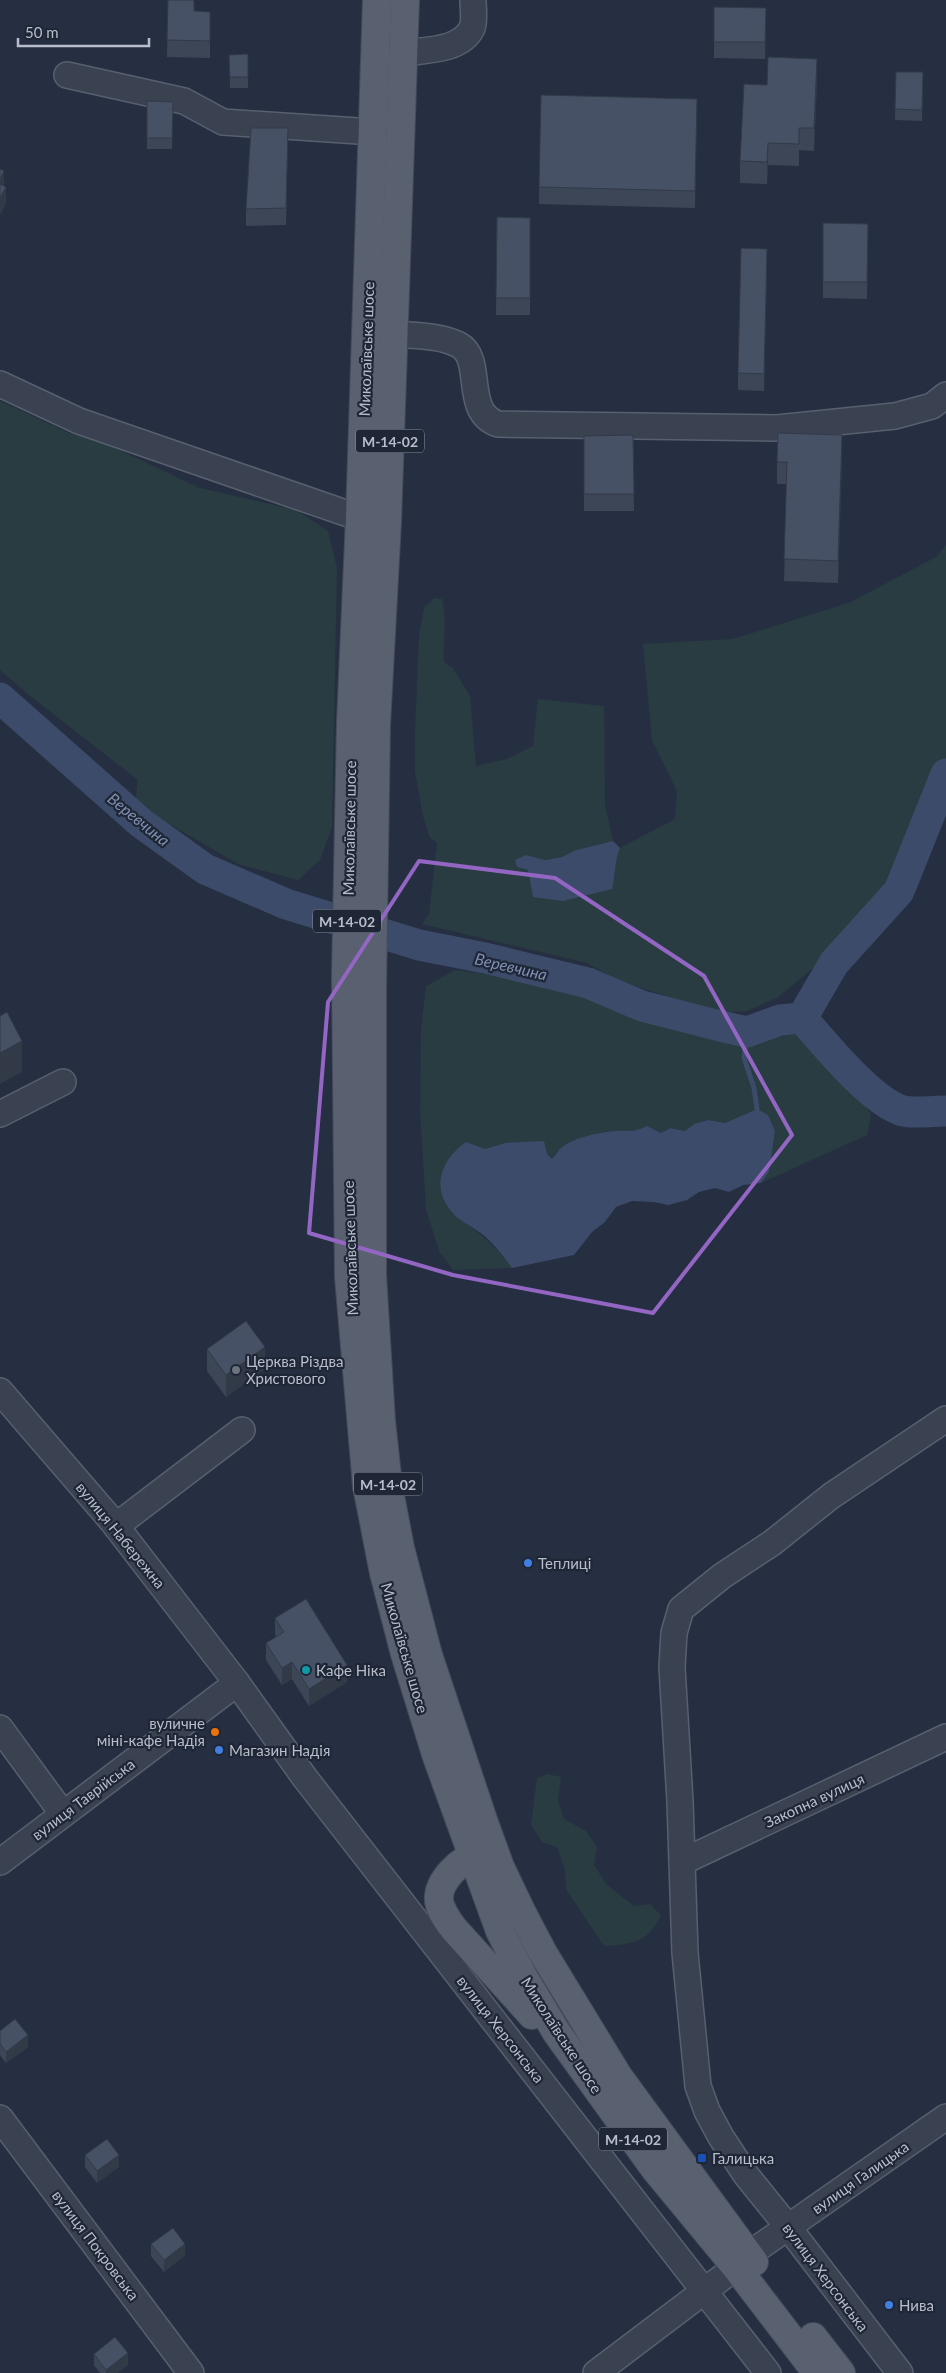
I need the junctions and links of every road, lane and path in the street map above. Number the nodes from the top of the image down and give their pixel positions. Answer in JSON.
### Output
{"nodes":[{"id":1,"x":377,"y":0,"type":"edge"},
{"id":2,"x":405,"y":0,"type":"edge"},
{"id":3,"x":473,"y":0,"type":"edge"},
{"id":4,"x":403,"y":53,"type":"junction"},
{"id":5,"x":66,"y":75,"type":"dead end"},
{"id":6,"x":373,"y":132,"type":"junction"},
{"id":7,"x":394,"y":334,"type":"junction"},
{"id":8,"x":0,"y":384,"type":"edge"},
{"id":9,"x":946,"y":395,"type":"edge"},
{"id":10,"x":360,"y":518,"type":"junction"},
{"id":11,"x":63,"y":1082,"type":"dead end"},
{"id":12,"x":0,"y":1114,"type":"edge"},
{"id":13,"x":0,"y":1391,"type":"edge"},
{"id":14,"x":946,"y":1419,"type":"edge"},
{"id":15,"x":242,"y":1430,"type":"dead end"},
{"id":16,"x":116,"y":1526,"type":"junction"},
{"id":17,"x":237,"y":1682,"type":"junction"},
{"id":18,"x":0,"y":1728,"type":"edge"},
{"id":19,"x":946,"y":1737,"type":"edge"},
{"id":20,"x":63,"y":1814,"type":"junction"},
{"id":21,"x":471,"y":1857,"type":"junction"},
{"id":22,"x":0,"y":1862,"type":"edge"},
{"id":23,"x":682,"y":1862,"type":"junction"},
{"id":24,"x":618,"y":2076,"type":"junction"},
{"id":25,"x":589,"y":2078,"type":"junction"},
{"id":26,"x":946,"y":2117,"type":"edge"},
{"id":27,"x":0,"y":2118,"type":"edge"},
{"id":28,"x":788,"y":2227,"type":"junction"},
{"id":29,"x":742,"y":2261,"type":"junction"},
{"id":30,"x":705,"y":2291,"type":"junction"},
{"id":31,"x":191,"y":2373,"type":"edge"},
{"id":32,"x":596,"y":2373,"type":"edge"},
{"id":33,"x":768,"y":2373,"type":"edge"},
{"id":34,"x":817,"y":2373,"type":"edge"},
{"id":35,"x":841,"y":2373,"type":"edge"},
{"id":36,"x":900,"y":2373,"type":"edge"}],
"edges":[{"from":1,"to":6,"type":"main road","name":"Миколаївське шосе","number":"М-14-02"},
{"from":2,"to":4,"type":"main road","name":"Миколаївське шосе","number":"М-14-02"},
{"from":3,"to":4,"type":"street"},
{"from":4,"to":7,"type":"main road","name":"Миколаївське шосе","number":"М-14-02"},
{"from":5,"to":6,"type":"street"},
{"from":6,"to":10,"type":"main road","name":"Миколаївське шосе","number":"М-14-02"},
{"from":7,"to":9,"type":"street"},
{"from":7,"to":24,"type":"main road","name":"Миколаївське шосе","number":"М-14-02"},
{"from":8,"to":10,"type":"street"},
{"from":10,"to":21,"type":"main road","name":"Миколаївське шосе","number":"М-14-02"},
{"from":11,"to":12,"type":"street"},
{"from":13,"to":16,"type":"street","name":"вулиця Набережна"},
{"from":14,"to":23,"type":"street","name":"вулиця Херсонська"},
{"from":15,"to":16,"type":"street"},
{"from":16,"to":17,"type":"street","name":"вулиця Набережна"},
{"from":17,"to":20,"type":"street","name":"вулиця Таврійська"},
{"from":17,"to":30,"type":"street","name":"вулиця Херсонська"},
{"from":18,"to":20,"type":"street"},
{"from":19,"to":23,"type":"street","name":"Закопна вулиця"},
{"from":20,"to":22,"type":"street","name":"вулиця Таврійська"},
{"from":21,"to":24,"type":"main road"},
{"from":21,"to":25,"type":"main road","name":"Миколаївське шосе","number":"М-14-02"},
{"from":21,"to":25,"type":"main road"},
{"from":23,"to":28,"type":"street","name":"вулиця Херсонська"},
{"from":24,"to":29,"type":"main road","name":"Миколаївське шосе","number":"М-14-02"},
{"from":25,"to":29,"type":"main road","name":"Миколаївське шосе","number":"М-14-02"},
{"from":26,"to":28,"type":"street","name":"вулиця Галицька"},
{"from":27,"to":31,"type":"street","name":"вулиця Покровська"},
{"from":28,"to":29,"type":"street","name":"вулиця Галицька"},
{"from":28,"to":36,"type":"street","name":"вулиця Херсонська"},
{"from":29,"to":30,"type":"street","name":"вулиця Галицька"},
{"from":29,"to":34,"type":"main road","name":"Миколаївське шосе","number":"М-14-02"},
{"from":29,"to":35,"type":"main road","name":"Миколаївське шосе","number":"М-14-02"},
{"from":30,"to":32,"type":"street","name":"вулиця Галицька"},
{"from":30,"to":33,"type":"street","name":"вулиця Херсонська"}]}
